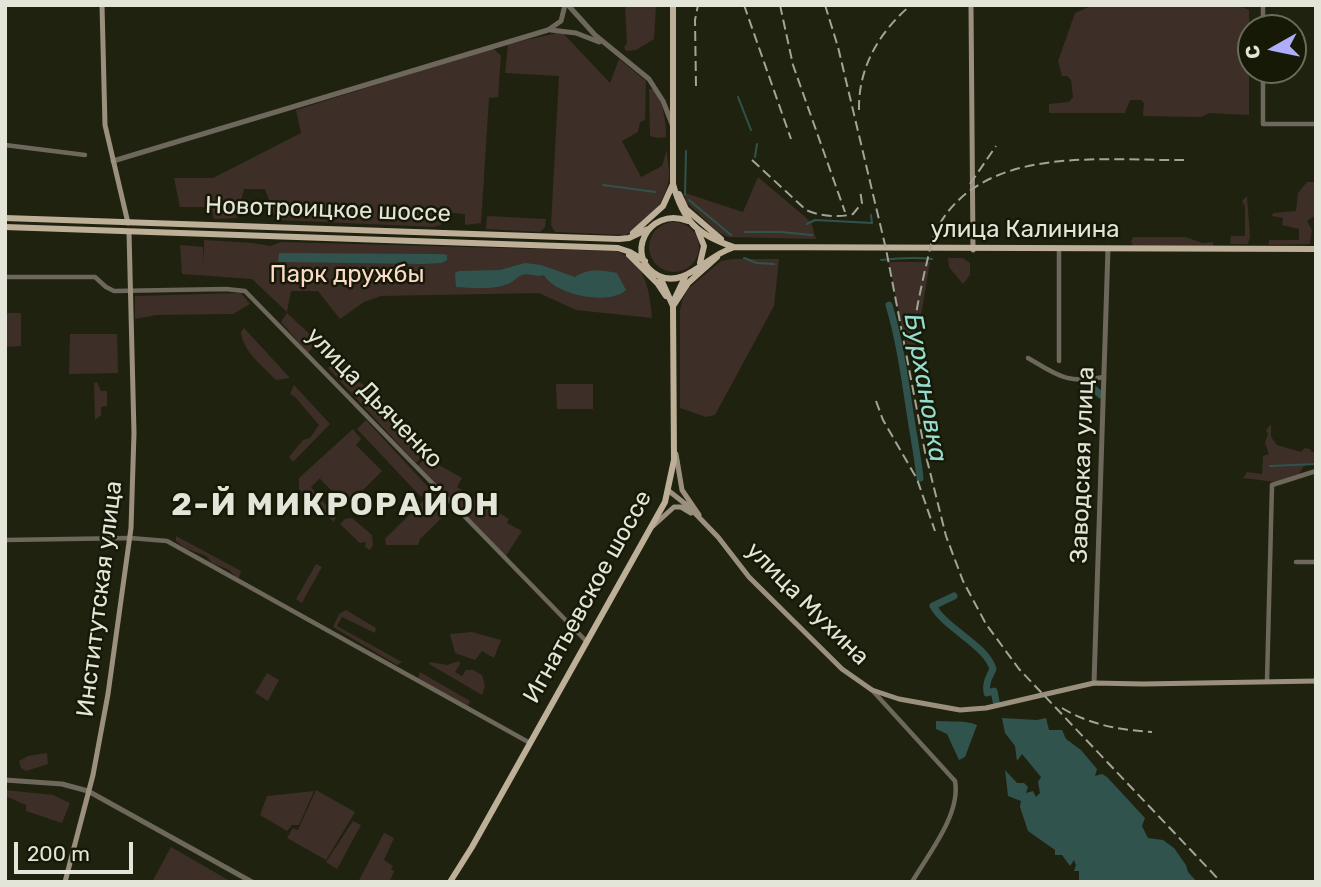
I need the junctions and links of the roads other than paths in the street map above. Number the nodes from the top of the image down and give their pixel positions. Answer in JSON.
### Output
{"nodes":[{"id":1,"x":102,"y":5,"type":"edge"},
{"id":2,"x":567,"y":5,"type":"edge"},
{"id":3,"x":673,"y":5,"type":"edge"},
{"id":4,"x":971,"y":5,"type":"edge"},
{"id":5,"x":548,"y":30,"type":"junction"},
{"id":6,"x":608,"y":46,"type":"junction"},
{"id":7,"x":1263,"y":84,"type":"edge"},
{"id":8,"x":672,"y":124,"type":"junction"},
{"id":9,"x":1316,"y":124,"type":"edge"},
{"id":10,"x":5,"y":145,"type":"edge"},
{"id":11,"x":85,"y":155,"type":"dead end"},
{"id":12,"x":113,"y":161,"type":"junction"},
{"id":13,"x":673,"y":184,"type":"junction"},
{"id":14,"x":5,"y":218,"type":"edge"},
{"id":15,"x":661,"y":219,"type":"junction"},
{"id":16,"x":688,"y":221,"type":"junction"},
{"id":17,"x":128,"y":223,"type":"junction"},
{"id":18,"x":5,"y":227,"type":"edge"},
{"id":19,"x":697,"y":228,"type":"junction"},
{"id":20,"x":648,"y":229,"type":"junction"},
{"id":21,"x":129,"y":232,"type":"junction"},
{"id":22,"x":619,"y":239,"type":"junction"},
{"id":23,"x":734,"y":247,"type":"junction"},
{"id":24,"x":618,"y":248,"type":"junction"},
{"id":25,"x":1108,"y":248,"type":"junction"},
{"id":26,"x":1059,"y":249,"type":"junction"},
{"id":27,"x":973,"y":250,"type":"junction"},
{"id":28,"x":1316,"y":250,"type":"edge"},
{"id":29,"x":645,"y":261,"type":"junction"},
{"id":30,"x":699,"y":265,"type":"junction"},
{"id":31,"x":660,"y":276,"type":"junction"},
{"id":32,"x":5,"y":277,"type":"edge"},
{"id":33,"x":685,"y":277,"type":"junction"},
{"id":34,"x":131,"y":291,"type":"junction"},
{"id":35,"x":673,"y":306,"type":"junction"},
{"id":36,"x":1028,"y":359,"type":"dead end"},
{"id":37,"x":1059,"y":361,"type":"dead end"},
{"id":38,"x":1104,"y":377,"type":"junction"},
{"id":39,"x":674,"y":437,"type":"junction"},
{"id":40,"x":1316,"y":471,"type":"edge"},
{"id":41,"x":668,"y":491,"type":"junction"},
{"id":42,"x":702,"y":521,"type":"junction"},
{"id":43,"x":653,"y":526,"type":"junction"},
{"id":44,"x":130,"y":538,"type":"junction"},
{"id":45,"x":5,"y":540,"type":"edge"},
{"id":46,"x":1296,"y":562,"type":"dead end"},
{"id":47,"x":1316,"y":562,"type":"edge"},
{"id":48,"x":587,"y":642,"type":"junction"},
{"id":49,"x":1267,"y":681,"type":"junction"},
{"id":50,"x":1316,"y":681,"type":"edge"},
{"id":51,"x":1094,"y":683,"type":"junction"},
{"id":52,"x":872,"y":690,"type":"junction"},
{"id":53,"x":530,"y":743,"type":"junction"},
{"id":54,"x":5,"y":780,"type":"edge"},
{"id":55,"x":88,"y":791,"type":"junction"},
{"id":56,"x":65,"y":882,"type":"edge"},
{"id":57,"x":252,"y":882,"type":"edge"},
{"id":58,"x":450,"y":882,"type":"edge"},
{"id":59,"x":912,"y":882,"type":"edge"}],
"edges":[{"from":1,"to":12,"type":"main road"},
{"from":2,"to":5,"type":"street"},
{"from":2,"to":6,"type":"street"},
{"from":3,"to":8,"type":"main road"},
{"from":4,"to":27,"type":"main road"},
{"from":5,"to":6,"type":"street"},
{"from":5,"to":12,"type":"street"},
{"from":6,"to":8,"type":"street"},
{"from":7,"to":9,"type":"street"},
{"from":8,"to":13,"type":"main road"},
{"from":10,"to":11,"type":"street"},
{"from":12,"to":17,"type":"main road"},
{"from":13,"to":15,"type":"main road"},
{"from":13,"to":16,"type":"main road"},
{"from":13,"to":22,"type":"main road"},
{"from":13,"to":23,"type":"main road"},
{"from":14,"to":17,"type":"main road","name":"Новотроицкое шоссе"},
{"from":15,"to":16,"type":"main road"},
{"from":15,"to":20,"type":"main road"},
{"from":16,"to":19,"type":"main road"},
{"from":17,"to":21,"type":"main road"},
{"from":17,"to":22,"type":"main road","name":"Новотроицкое шоссе"},
{"from":18,"to":21,"type":"main road","name":"Новотроицкое шоссе"},
{"from":19,"to":23,"type":"main road"},
{"from":19,"to":30,"type":"main road"},
{"from":20,"to":22,"type":"main road","name":"Новотроицкое шоссе"},
{"from":20,"to":29,"type":"main road"},
{"from":21,"to":24,"type":"main road","name":"Новотроицкое шоссе"},
{"from":21,"to":34,"type":"main road","name":"Институтская улица"},
{"from":23,"to":27,"type":"main road","name":"улица Калинина"},
{"from":23,"to":30,"type":"main road"},
{"from":23,"to":35,"type":"main road"},
{"from":24,"to":29,"type":"main road","name":"Новотроицкое шоссе"},
{"from":24,"to":35,"type":"main road"},
{"from":25,"to":26,"type":"main road","name":"улица Калинина"},
{"from":25,"to":28,"type":"main road","name":"улица Калинина"},
{"from":25,"to":38,"type":"street","name":"Заводская улица"},
{"from":26,"to":27,"type":"main road","name":"улица Калинина"},
{"from":26,"to":37,"type":"street"},
{"from":29,"to":31,"type":"main road"},
{"from":30,"to":33,"type":"main road"},
{"from":31,"to":33,"type":"main road"},
{"from":31,"to":35,"type":"main road"},
{"from":32,"to":34,"type":"street"},
{"from":33,"to":35,"type":"main road"},
{"from":34,"to":44,"type":"main road","name":"Институтская улица"},
{"from":34,"to":48,"type":"street","name":"улица Дьяченко"},
{"from":35,"to":39,"type":"main road","name":"Игнатьевское шоссе"},
{"from":36,"to":38,"type":"street"},
{"from":38,"to":51,"type":"street","name":"Заводская улица"},
{"from":39,"to":41,"type":"main road","name":"Игнатьевское шоссе"},
{"from":39,"to":42,"type":"main road"},
{"from":40,"to":49,"type":"street"},
{"from":41,"to":42,"type":"main road","name":"улица Мухина"},
{"from":41,"to":43,"type":"main road","name":"Игнатьевское шоссе"},
{"from":42,"to":43,"type":"main road"},
{"from":42,"to":52,"type":"main road","name":"улица Мухина"},
{"from":43,"to":48,"type":"main road","name":"Игнатьевское шоссе"},
{"from":44,"to":45,"type":"street"},
{"from":44,"to":53,"type":"street"},
{"from":44,"to":55,"type":"main road","name":"Институтская улица"},
{"from":46,"to":47,"type":"street"},
{"from":48,"to":53,"type":"main road","name":"Игнатьевское шоссе"},
{"from":49,"to":50,"type":"main road","name":"улица Мухина"},
{"from":49,"to":51,"type":"main road","name":"улица Мухина"},
{"from":51,"to":52,"type":"main road","name":"улица Мухина"},
{"from":52,"to":59,"type":"street"},
{"from":53,"to":58,"type":"main road","name":"Игнатьевское шоссе"},
{"from":54,"to":55,"type":"street"},
{"from":55,"to":56,"type":"main road","name":"Институтская улица"},
{"from":55,"to":57,"type":"street"}]}
